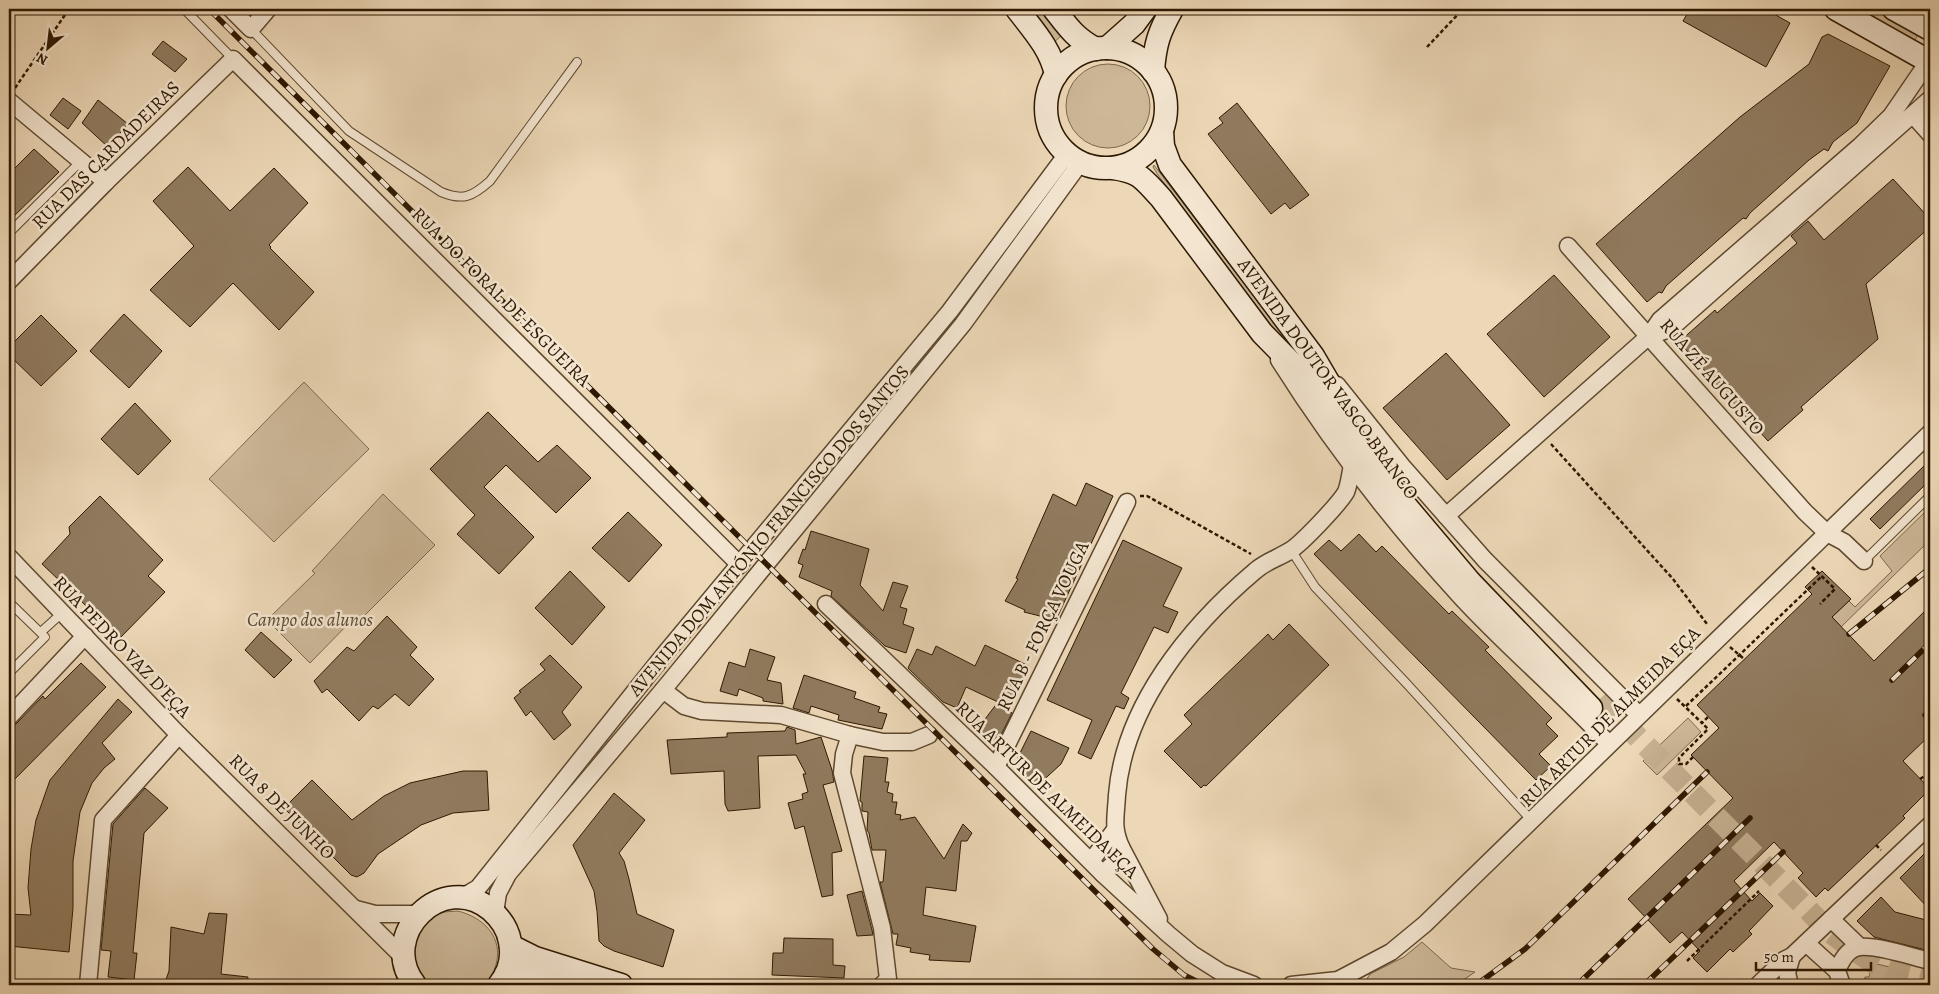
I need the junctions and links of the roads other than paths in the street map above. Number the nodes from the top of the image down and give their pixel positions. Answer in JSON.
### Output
{"nodes":[{"id":1,"x":231,"y":9,"type":"edge"},
{"id":2,"x":268,"y":9,"type":"edge"},
{"id":3,"x":1017,"y":9,"type":"edge"},
{"id":4,"x":1054,"y":9,"type":"edge"},
{"id":5,"x":1145,"y":9,"type":"edge"},
{"id":6,"x":1172,"y":9,"type":"edge"},
{"id":7,"x":1836,"y":9,"type":"edge"},
{"id":8,"x":1894,"y":9,"type":"edge"},
{"id":9,"x":187,"y":12,"type":"dead end"},
{"id":10,"x":251,"y":29,"type":"junction"},
{"id":11,"x":1930,"y":29,"type":"edge"},
{"id":12,"x":1102,"y":48,"type":"junction"},
{"id":13,"x":233,"y":59,"type":"junction"},
{"id":14,"x":1930,"y":60,"type":"edge"},
{"id":15,"x":577,"y":62,"type":"dead end"},
{"id":16,"x":1154,"y":71,"type":"junction"},
{"id":17,"x":1056,"y":74,"type":"junction"},
{"id":18,"x":12,"y":96,"type":"edge"},
{"id":19,"x":1930,"y":99,"type":"edge"},
{"id":20,"x":1913,"y":115,"type":"junction"},
{"id":21,"x":1162,"y":131,"type":"junction"},
{"id":22,"x":1930,"y":134,"type":"edge"},
{"id":23,"x":1073,"y":158,"type":"junction"},
{"id":24,"x":80,"y":161,"type":"junction"},
{"id":25,"x":1114,"y":168,"type":"junction"},
{"id":26,"x":106,"y":182,"type":"junction"},
{"id":27,"x":9,"y":233,"type":"edge"},
{"id":28,"x":1568,"y":246,"type":"dead end"},
{"id":29,"x":9,"y":280,"type":"edge"},
{"id":30,"x":1262,"y":333,"type":"junction"},
{"id":31,"x":1650,"y":336,"type":"junction"},
{"id":32,"x":1314,"y":356,"type":"junction"},
{"id":33,"x":1930,"y":433,"type":"edge"},
{"id":34,"x":1352,"y":466,"type":"junction"},
{"id":35,"x":1930,"y":496,"type":"edge"},
{"id":36,"x":1127,"y":502,"type":"road end"},
{"id":37,"x":1446,"y":516,"type":"junction"},
{"id":38,"x":1827,"y":533,"type":"junction"},
{"id":39,"x":1291,"y":550,"type":"junction"},
{"id":40,"x":9,"y":557,"type":"edge"},
{"id":41,"x":1864,"y":560,"type":"joint"},
{"id":42,"x":740,"y":565,"type":"junction"},
{"id":43,"x":9,"y":602,"type":"edge"},
{"id":44,"x":826,"y":604,"type":"dead end"},
{"id":45,"x":62,"y":613,"type":"junction"},
{"id":46,"x":41,"y":632,"type":"junction"},
{"id":47,"x":85,"y":636,"type":"junction"},
{"id":48,"x":9,"y":672,"type":"edge"},
{"id":49,"x":663,"y":690,"type":"junction"},
{"id":50,"x":1639,"y":715,"type":"junction"},
{"id":51,"x":9,"y":717,"type":"edge"},
{"id":52,"x":180,"y":735,"type":"junction"},
{"id":53,"x":850,"y":735,"type":"junction"},
{"id":54,"x":929,"y":735,"type":"dead end"},
{"id":55,"x":1609,"y":744,"type":"junction"},
{"id":56,"x":996,"y":767,"type":"junction"},
{"id":57,"x":1532,"y":821,"type":"junction"},
{"id":58,"x":1930,"y":825,"type":"edge"},
{"id":59,"x":1114,"y":831,"type":"junction"},
{"id":60,"x":1121,"y":847,"type":"junction"},
{"id":61,"x":1091,"y":861,"type":"junction"},
{"id":62,"x":1103,"y":874,"type":"junction"},
{"id":63,"x":461,"y":898,"type":"junction"},
{"id":64,"x":356,"y":909,"type":"junction"},
{"id":65,"x":494,"y":913,"type":"junction"},
{"id":66,"x":418,"y":914,"type":"junction"},
{"id":67,"x":1831,"y":918,"type":"junction"},
{"id":68,"x":1168,"y":934,"type":"junction"},
{"id":69,"x":1806,"y":943,"type":"junction"},
{"id":70,"x":511,"y":946,"type":"junction"},
{"id":71,"x":1859,"y":946,"type":"junction"},
{"id":72,"x":1792,"y":956,"type":"junction"},
{"id":73,"x":1930,"y":961,"type":"edge"},
{"id":74,"x":408,"y":976,"type":"edge"},
{"id":75,"x":1839,"y":978,"type":"edge"},
{"id":76,"x":503,"y":980,"type":"edge"},
{"id":77,"x":1339,"y":983,"type":"edge"},
{"id":78,"x":88,"y":985,"type":"edge"},
{"id":79,"x":576,"y":985,"type":"edge"},
{"id":80,"x":621,"y":985,"type":"edge"},
{"id":81,"x":882,"y":985,"type":"edge"},
{"id":82,"x":1254,"y":985,"type":"edge"},
{"id":83,"x":1291,"y":985,"type":"edge"},
{"id":84,"x":1758,"y":985,"type":"edge"},
{"id":85,"x":1790,"y":985,"type":"edge"}],
"edges":[{"from":1,"to":10,"type":"street"},
{"from":2,"to":10,"type":"street"},
{"from":3,"to":17,"type":"main road"},
{"from":4,"to":12,"type":"main road"},
{"from":5,"to":12,"type":"main road"},
{"from":6,"to":16,"type":"main road"},
{"from":7,"to":14,"type":"main road"},
{"from":8,"to":11,"type":"main road"},
{"from":9,"to":13,"type":"lane"},
{"from":10,"to":15,"type":"lane"},
{"from":12,"to":16,"type":"main road"},
{"from":12,"to":17,"type":"main road"},
{"from":13,"to":26,"type":"street","name":"RUA DAS CARDADEIRAS"},
{"from":13,"to":42,"type":"street","name":"RUA DO FORAL DE ESGUEIRA"},
{"from":14,"to":31,"type":"street"},
{"from":16,"to":21,"type":"main road"},
{"from":17,"to":23,"type":"main road"},
{"from":18,"to":24,"type":"street"},
{"from":19,"to":20,"type":"street"},
{"from":20,"to":22,"type":"street"},
{"from":20,"to":31,"type":"street"},
{"from":21,"to":25,"type":"main road"},
{"from":21,"to":32,"type":"main road","name":"AVENIDA DOUTOR VASCO BRANCO"},
{"from":23,"to":25,"type":"main road"},
{"from":23,"to":42,"type":"street","name":"AVENIDA DOM ANTÓNIO FRANCISCO DOS SANTOS"},
{"from":23,"to":49,"type":"street","name":"AVENIDA DOM ANTÓNIO FRANCISCO DOS SANTOS"},
{"from":24,"to":26,"type":"street"},
{"from":24,"to":27,"type":"lane"},
{"from":25,"to":30,"type":"main road","name":"AVENIDA DOUTOR VASCO BRANCO"},
{"from":26,"to":29,"type":"street","name":"RUA DAS CARDADEIRAS"},
{"from":28,"to":31,"type":"street","name":"RUA ZÉ AUGUSTO"},
{"from":30,"to":32,"type":"main road","name":"AVENIDA DOUTOR VASCO BRANCO"},
{"from":30,"to":34,"type":"street","name":"AVENIDA DOUTOR VASCO BRANCO"},
{"from":31,"to":37,"type":"street"},
{"from":31,"to":38,"type":"street","name":"RUA ZÉ AUGUSTO"},
{"from":32,"to":37,"type":"street"},
{"from":33,"to":38,"type":"street","name":"RUA ARTUR DE ALMEIDA EÇA"},
{"from":34,"to":39,"type":"street"},
{"from":34,"to":55,"type":"street","name":"AVENIDA DOUTOR VASCO BRANCO"},
{"from":35,"to":41,"type":"lane"},
{"from":36,"to":56,"type":"street","name":"RUA B - FORÇA VOUGA"},
{"from":37,"to":50,"type":"street"},
{"from":38,"to":41,"type":"street","name":"RUA ZÉ AUGUSTO"},
{"from":38,"to":50,"type":"street","name":"RUA ARTUR DE ALMEIDA EÇA"},
{"from":39,"to":57,"type":"lane"},
{"from":39,"to":59,"type":"street"},
{"from":40,"to":45,"type":"street","name":"RUA PEDRO VAZ D'EÇA"},
{"from":42,"to":63,"type":"street","name":"AVENIDA DOM ANTÓNIO FRANCISCO DOS SANTOS"},
{"from":43,"to":46,"type":"lane"},
{"from":44,"to":56,"type":"street","name":"RUA ARTUR DE ALMEIDA EÇA"},
{"from":45,"to":46,"type":"lane"},
{"from":45,"to":47,"type":"street","name":"RUA PEDRO VAZ D'EÇA"},
{"from":46,"to":48,"type":"lane"},
{"from":47,"to":51,"type":"street"},
{"from":47,"to":52,"type":"street","name":"RUA PEDRO VAZ D'EÇA"},
{"from":49,"to":53,"type":"street"},
{"from":49,"to":65,"type":"street","name":"AVENIDA DOM ANTÓNIO FRANCISCO DOS SANTOS"},
{"from":50,"to":55,"type":"street","name":"RUA ARTUR DE ALMEIDA EÇA"},
{"from":52,"to":64,"type":"street","name":"RUA 8 DE JUNHO"},
{"from":52,"to":78,"type":"street","name":"RUA PEDRO VAZ D'EÇA"},
{"from":53,"to":54,"type":"street"},
{"from":53,"to":81,"type":"street"},
{"from":55,"to":57,"type":"street","name":"RUA ARTUR DE ALMEIDA EÇA"},
{"from":56,"to":61,"type":"street","name":"RUA ARTUR DE ALMEIDA EÇA"},
{"from":57,"to":77,"type":"street","name":"RUA ARTUR DE ALMEIDA EÇA"},
{"from":58,"to":67,"type":"street"},
{"from":59,"to":60,"type":"street"},
{"from":59,"to":61,"type":"street"},
{"from":60,"to":62,"type":"street"},
{"from":60,"to":68,"type":"street"},
{"from":61,"to":62,"type":"street","name":"RUA ARTUR DE ALMEIDA EÇA"},
{"from":62,"to":68,"type":"street","name":"RUA ARTUR DE ALMEIDA EÇA"},
{"from":63,"to":65,"type":"main road"},
{"from":63,"to":66,"type":"main road"},
{"from":64,"to":66,"type":"street"},
{"from":64,"to":74,"type":"street","name":"RUA 8 DE JUNHO"},
{"from":65,"to":70,"type":"main road"},
{"from":66,"to":74,"type":"main road"},
{"from":67,"to":69,"type":"street"},
{"from":67,"to":71,"type":"street"},
{"from":68,"to":82,"type":"street","name":"RUA ARTUR DE ALMEIDA EÇA"},
{"from":69,"to":72,"type":"street"},
{"from":69,"to":75,"type":"street"},
{"from":70,"to":76,"type":"main road"},
{"from":70,"to":80,"type":"main road"},
{"from":71,"to":73,"type":"street"},
{"from":71,"to":75,"type":"street"},
{"from":72,"to":84,"type":"street"},
{"from":72,"to":85,"type":"street"},
{"from":76,"to":79,"type":"main road"},
{"from":77,"to":83,"type":"street","name":"RUA ARTUR DE ALMEIDA EÇA"}]}
